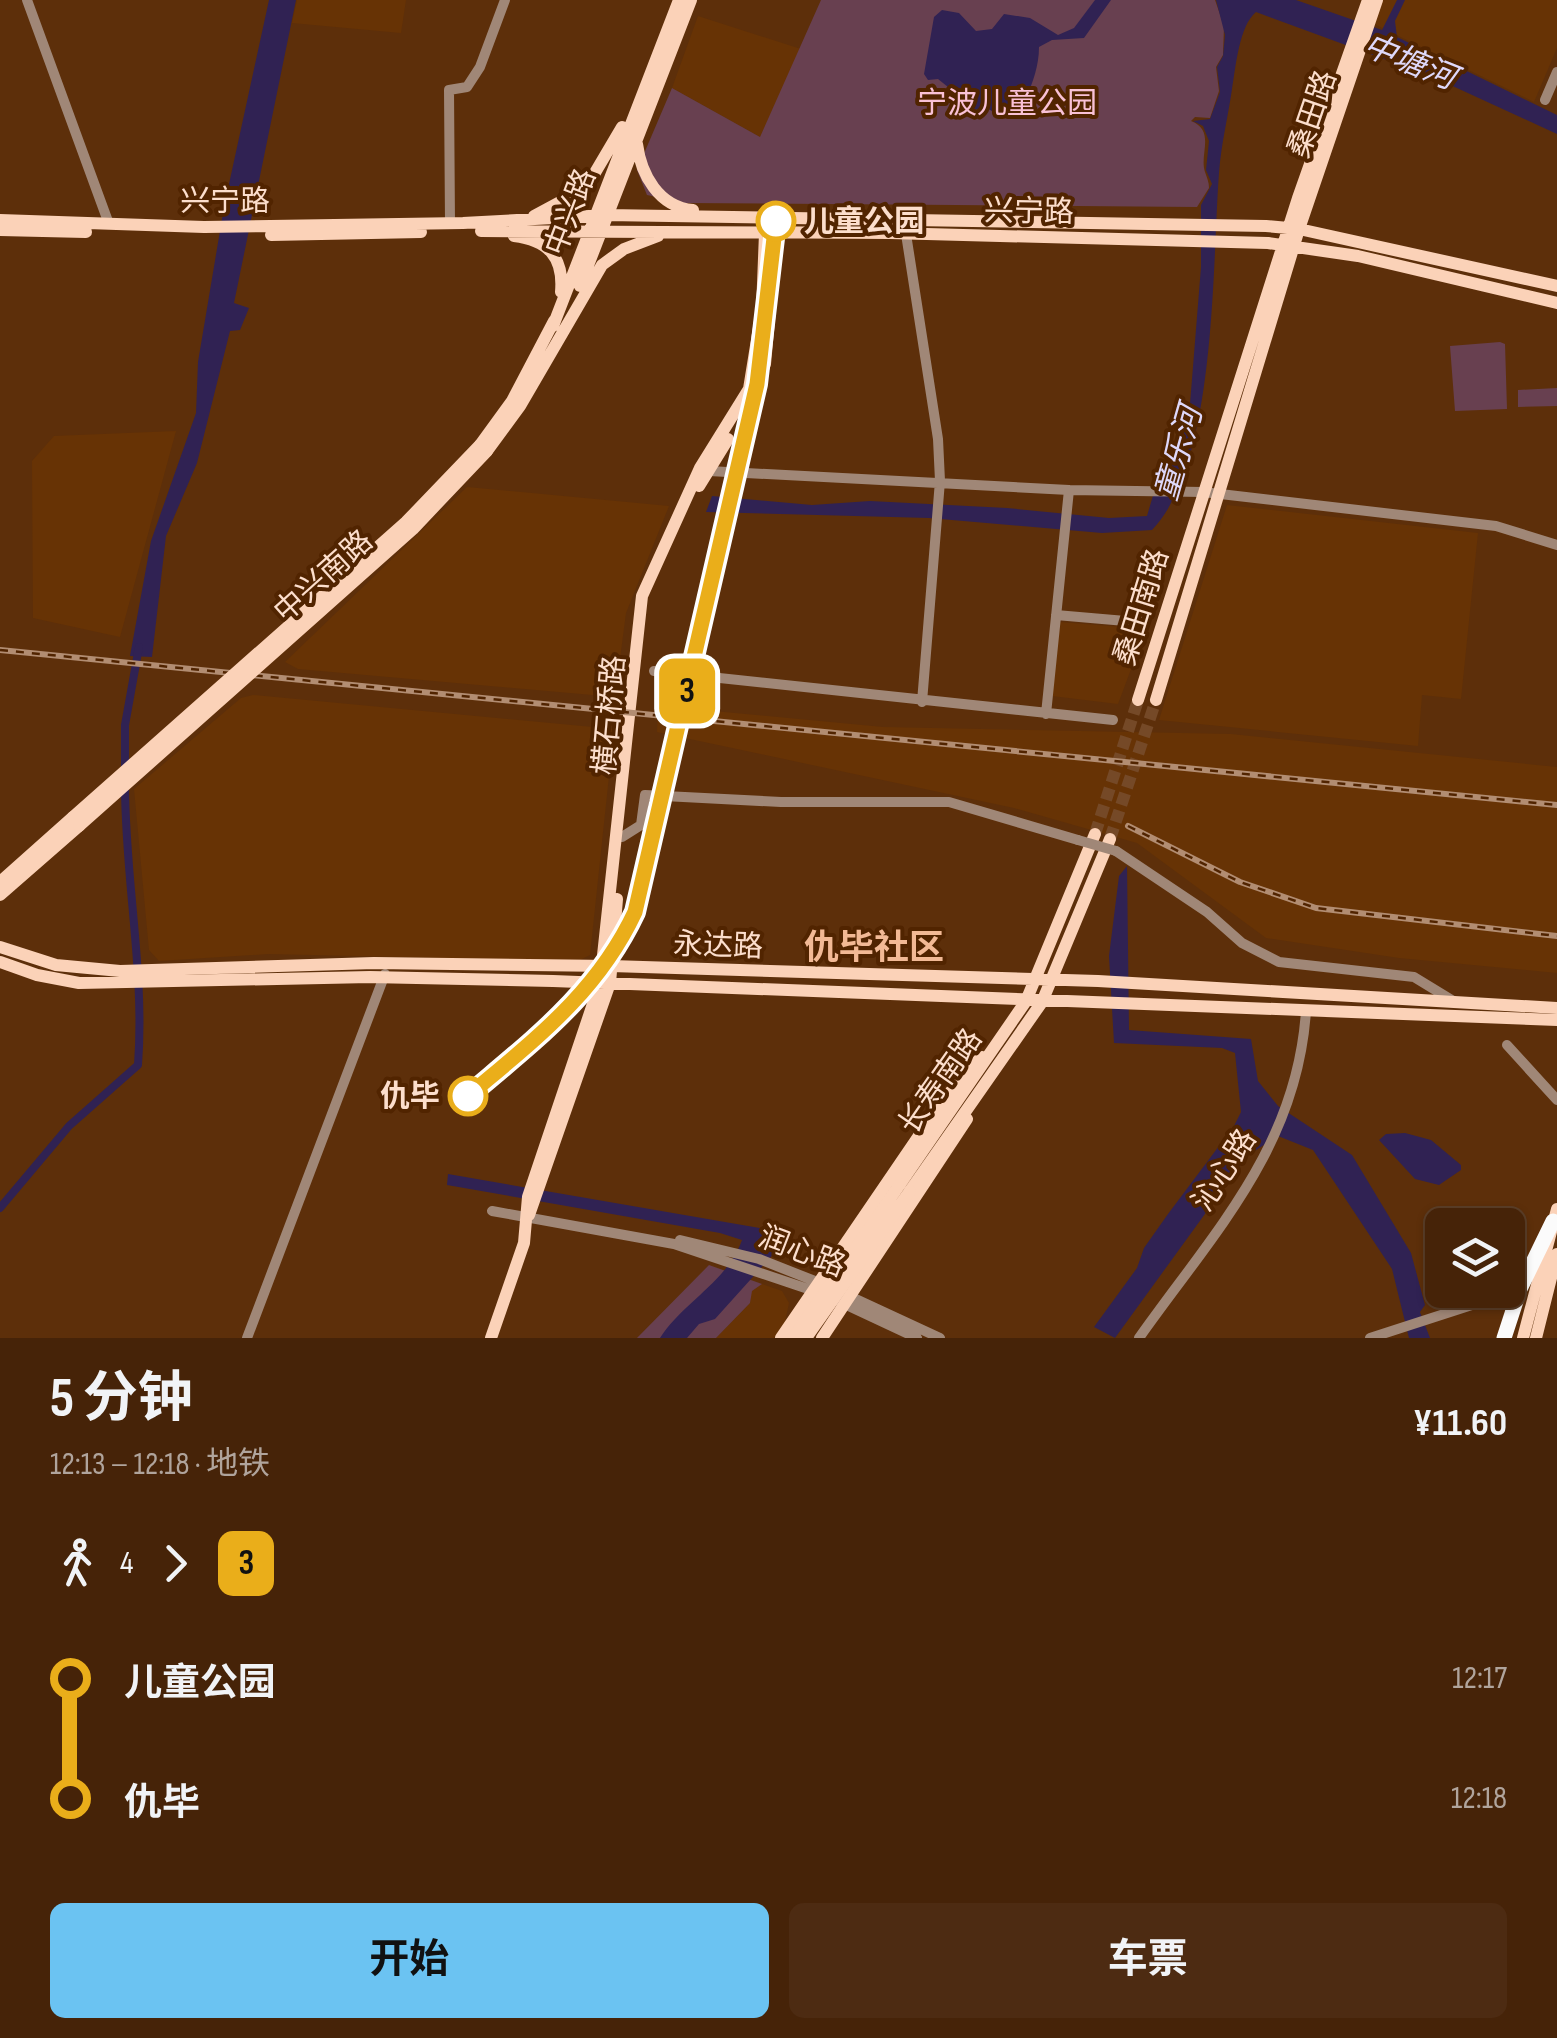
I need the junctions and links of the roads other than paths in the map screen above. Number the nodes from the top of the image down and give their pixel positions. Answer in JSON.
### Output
{"nodes":[{"id":1,"x":27,"y":0,"type":"edge"},
{"id":2,"x":505,"y":0,"type":"edge"},
{"id":3,"x":679,"y":0,"type":"edge"},
{"id":4,"x":691,"y":0,"type":"edge"},
{"id":5,"x":1368,"y":0,"type":"edge"},
{"id":6,"x":1377,"y":0,"type":"edge"},
{"id":7,"x":1557,"y":72,"type":"edge"},
{"id":8,"x":1347,"y":76,"type":"junction"},
{"id":9,"x":1545,"y":100,"type":"dead end"},
{"id":10,"x":634,"y":116,"type":"junction"},
{"id":11,"x":637,"y":141,"type":"junction"},
{"id":12,"x":586,"y":188,"type":"joint"},
{"id":13,"x":601,"y":216,"type":"junction"},
{"id":14,"x":753,"y":217,"type":"junction"},
{"id":15,"x":0,"y":220,"type":"edge"},
{"id":16,"x":509,"y":222,"type":"junction"},
{"id":17,"x":450,"y":223,"type":"junction"},
{"id":18,"x":109,"y":224,"type":"junction"},
{"id":19,"x":1294,"y":228,"type":"junction"},
{"id":20,"x":0,"y":230,"type":"edge"},
{"id":21,"x":204,"y":231,"type":"junction"},
{"id":22,"x":282,"y":231,"type":"junction"},
{"id":23,"x":492,"y":231,"type":"junction"},
{"id":24,"x":596,"y":231,"type":"junction"},
{"id":25,"x":766,"y":233,"type":"junction"},
{"id":26,"x":906,"y":234,"type":"junction"},
{"id":27,"x":1289,"y":244,"type":"junction"},
{"id":28,"x":556,"y":256,"type":"joint"},
{"id":29,"x":1557,"y":286,"type":"edge"},
{"id":30,"x":1557,"y":303,"type":"edge"},
{"id":31,"x":556,"y":328,"type":"junction"},
{"id":32,"x":709,"y":471,"type":"junction"},
{"id":33,"x":940,"y":481,"type":"junction"},
{"id":34,"x":1069,"y":490,"type":"junction"},
{"id":35,"x":1202,"y":492,"type":"junction"},
{"id":36,"x":1220,"y":494,"type":"junction"},
{"id":37,"x":1557,"y":545,"type":"edge"},
{"id":38,"x":1158,"y":570,"type":"dead end"},
{"id":39,"x":1056,"y":615,"type":"junction"},
{"id":40,"x":654,"y":672,"type":"dead end"},
{"id":41,"x":1138,"y":700,"type":"tunnel mouth"},
{"id":42,"x":1156,"y":700,"type":"tunnel mouth"},
{"id":43,"x":922,"y":702,"type":"junction"},
{"id":44,"x":1046,"y":714,"type":"junction"},
{"id":45,"x":1113,"y":720,"type":"dead end"},
{"id":46,"x":76,"y":821,"type":"junction"},
{"id":47,"x":1095,"y":834,"type":"tunnel mouth"},
{"id":48,"x":622,"y":838,"type":"junction"},
{"id":49,"x":1113,"y":845,"type":"junction"},
{"id":50,"x":0,"y":882,"type":"edge"},
{"id":51,"x":0,"y":895,"type":"edge"},
{"id":52,"x":0,"y":946,"type":"edge"},
{"id":53,"x":0,"y":962,"type":"edge"},
{"id":54,"x":390,"y":963,"type":"junction"},
{"id":55,"x":607,"y":966,"type":"junction"},
{"id":56,"x":159,"y":976,"type":"junction"},
{"id":57,"x":384,"y":977,"type":"junction"},
{"id":58,"x":120,"y":978,"type":"junction"},
{"id":59,"x":1035,"y":980,"type":"junction"},
{"id":60,"x":1051,"y":980,"type":"junction"},
{"id":61,"x":605,"y":983,"type":"junction"},
{"id":62,"x":1026,"y":1001,"type":"junction"},
{"id":63,"x":1042,"y":1002,"type":"junction"},
{"id":64,"x":1456,"y":1002,"type":"junction"},
{"id":65,"x":1557,"y":1008,"type":"edge"},
{"id":66,"x":1306,"y":1011,"type":"junction"},
{"id":67,"x":1557,"y":1020,"type":"edge"},
{"id":68,"x":1507,"y":1045,"type":"dead end"},
{"id":69,"x":992,"y":1050,"type":"junction"},
{"id":70,"x":976,"y":1096,"type":"junction"},
{"id":71,"x":1557,"y":1100,"type":"edge"},
{"id":72,"x":905,"y":1187,"type":"junction"},
{"id":73,"x":492,"y":1210,"type":"dead end"},
{"id":74,"x":1555,"y":1215,"type":"edge"},
{"id":75,"x":528,"y":1217,"type":"junction"},
{"id":76,"x":640,"y":1236,"type":"junction"},
{"id":77,"x":1557,"y":1254,"type":"edge"},
{"id":78,"x":814,"y":1290,"type":"junction"},
{"id":79,"x":845,"y":1304,"type":"junction"},
{"id":80,"x":1463,"y":1308,"type":"edge"},
{"id":81,"x":247,"y":1338,"type":"edge"},
{"id":82,"x":491,"y":1338,"type":"edge"},
{"id":83,"x":781,"y":1338,"type":"edge"},
{"id":84,"x":793,"y":1338,"type":"edge"},
{"id":85,"x":806,"y":1338,"type":"edge"},
{"id":86,"x":822,"y":1338,"type":"edge"},
{"id":87,"x":916,"y":1338,"type":"edge"},
{"id":88,"x":940,"y":1338,"type":"edge"},
{"id":89,"x":1139,"y":1338,"type":"edge"},
{"id":90,"x":1370,"y":1338,"type":"edge"},
{"id":91,"x":1504,"y":1338,"type":"edge"},
{"id":92,"x":1522,"y":1338,"type":"edge"},
{"id":93,"x":1536,"y":1338,"type":"edge"}],
"edges":[{"from":1,"to":18,"type":"street"},
{"from":2,"to":17,"type":"street"},
{"from":3,"to":10,"type":"main road","name":"中兴路"},
{"from":4,"to":11,"type":"main road","name":"中兴路"},
{"from":5,"to":8,"type":"main road","name":"桑田路"},
{"from":6,"to":8,"type":"main road","name":"桑田路"},
{"from":7,"to":9,"type":"street"},
{"from":8,"to":19,"type":"main road","name":"桑田路"},
{"from":10,"to":12,"type":"main road","name":"中兴路"},
{"from":10,"to":13,"type":"main road","name":"中兴路"},
{"from":11,"to":13,"type":"main road","name":"中兴路"},
{"from":11,"to":14,"type":"main road","name":"中兴路"},
{"from":12,"to":16,"type":"main road","name":"兴宁路"},
{"from":13,"to":14,"type":"main road","name":"兴宁路"},
{"from":13,"to":16,"type":"main road","name":"兴宁路"},
{"from":13,"to":24,"type":"main road","name":"中兴路"},
{"from":14,"to":19,"type":"main road","name":"兴宁路"},
{"from":15,"to":18,"type":"main road","name":"兴宁路"},
{"from":16,"to":17,"type":"main road","name":"兴宁路"},
{"from":17,"to":22,"type":"main road","name":"兴宁路"},
{"from":18,"to":21,"type":"main road","name":"兴宁路"},
{"from":19,"to":27,"type":"main road","name":"桑田路"},
{"from":19,"to":29,"type":"main road","name":"兴宁路"},
{"from":20,"to":21,"type":"main road","name":"兴宁路"},
{"from":21,"to":22,"type":"main road","name":"兴宁路"},
{"from":22,"to":23,"type":"main road","name":"兴宁路"},
{"from":23,"to":24,"type":"main road","name":"兴宁路"},
{"from":23,"to":28,"type":"main road","name":"兴宁路"},
{"from":24,"to":25,"type":"main road","name":"兴宁路"},
{"from":24,"to":31,"type":"main road","name":"中兴路"},
{"from":25,"to":26,"type":"main road","name":"兴宁路"},
{"from":25,"to":31,"type":"main road","name":"中兴南路"},
{"from":25,"to":32,"type":"main road","name":"横石桥路"},
{"from":25,"to":55,"type":"main road","name":"横石桥路"},
{"from":26,"to":27,"type":"main road","name":"兴宁路"},
{"from":26,"to":33,"type":"street"},
{"from":27,"to":30,"type":"main road","name":"兴宁路"},
{"from":27,"to":35,"type":"main road","name":"桑田南路"},
{"from":27,"to":36,"type":"main road","name":"桑田南路"},
{"from":28,"to":31,"type":"main road","name":"中兴南路"},
{"from":31,"to":46,"type":"main road","name":"中兴南路","bridge":true},
{"from":32,"to":33,"type":"street"},
{"from":32,"to":48,"type":"main road","name":"横石桥路"},
{"from":33,"to":34,"type":"street"},
{"from":33,"to":43,"type":"street"},
{"from":34,"to":35,"type":"street"},
{"from":34,"to":39,"type":"street"},
{"from":35,"to":36,"type":"street"},
{"from":35,"to":41,"type":"main road","name":"桑田南路"},
{"from":36,"to":37,"type":"street"},
{"from":36,"to":42,"type":"main road","name":"桑田南路"},
{"from":38,"to":39,"type":"street"},
{"from":39,"to":44,"type":"street"},
{"from":40,"to":43,"type":"street"},
{"from":43,"to":44,"type":"street"},
{"from":44,"to":45,"type":"street"},
{"from":46,"to":50,"type":"main road","name":"中兴南路"},
{"from":46,"to":51,"type":"main road","name":"中兴南路"},
{"from":47,"to":59,"type":"main road","name":"长寿南路"},
{"from":48,"to":49,"type":"street","bridge":true},
{"from":48,"to":55,"type":"main road","name":"横石桥路"},
{"from":49,"to":60,"type":"main road","name":"长寿南路"},
{"from":49,"to":64,"type":"street"},
{"from":52,"to":58,"type":"main road","name":"永达路"},
{"from":53,"to":58,"type":"main road","name":"永达路"},
{"from":54,"to":55,"type":"main road","name":"永达路"},
{"from":54,"to":56,"type":"main road","name":"永达路"},
{"from":54,"to":57,"type":"street"},
{"from":55,"to":59,"type":"main road","name":"永达路"},
{"from":55,"to":61,"type":"main road","name":"横石桥路"},
{"from":56,"to":57,"type":"main road","name":"永达路"},
{"from":56,"to":58,"type":"main road","name":"永达路"},
{"from":57,"to":61,"type":"main road","name":"永达路"},
{"from":57,"to":81,"type":"street"},
{"from":59,"to":60,"type":"main road","name":"永达路"},
{"from":59,"to":62,"type":"main road","name":"长寿南路"},
{"from":60,"to":63,"type":"main road","name":"长寿南路"},
{"from":60,"to":64,"type":"main road","name":"永达路"},
{"from":61,"to":62,"type":"main road","name":"永达路"},
{"from":61,"to":75,"type":"main road","name":"横石桥路"},
{"from":62,"to":63,"type":"main road","name":"永达路"},
{"from":62,"to":69,"type":"main road","name":"长寿南路"},
{"from":63,"to":66,"type":"main road","name":"永达路"},
{"from":63,"to":70,"type":"main road","name":"长寿南路"},
{"from":64,"to":65,"type":"main road","name":"永达路"},
{"from":66,"to":67,"type":"main road","name":"永达路"},
{"from":66,"to":89,"type":"street","name":"沁心路"},
{"from":68,"to":71,"type":"street"},
{"from":69,"to":72,"type":"main road","name":"长寿南路"},
{"from":69,"to":78,"type":"main road"},
{"from":70,"to":72,"type":"main road","name":"长寿南路"},
{"from":70,"to":79,"type":"main road"},
{"from":72,"to":84,"type":"main road","name":"长寿南路","bridge":true},
{"from":72,"to":85,"type":"main road","name":"长寿南路","bridge":true},
{"from":73,"to":75,"type":"street","name":"润心路"},
{"from":74,"to":91,"type":"highway"},
{"from":74,"to":92,"type":"main road"},
{"from":75,"to":76,"type":"street","name":"润心路"},
{"from":75,"to":82,"type":"main road","name":"横石桥路"},
{"from":76,"to":78,"type":"street","name":"润心路"},
{"from":76,"to":88,"type":"street","name":"润心路"},
{"from":77,"to":93,"type":"main road"},
{"from":78,"to":79,"type":"street","name":"润心路"},
{"from":78,"to":83,"type":"main road"},
{"from":79,"to":86,"type":"main road"},
{"from":79,"to":87,"type":"street","name":"润心路"},
{"from":80,"to":90,"type":"street"}]}
